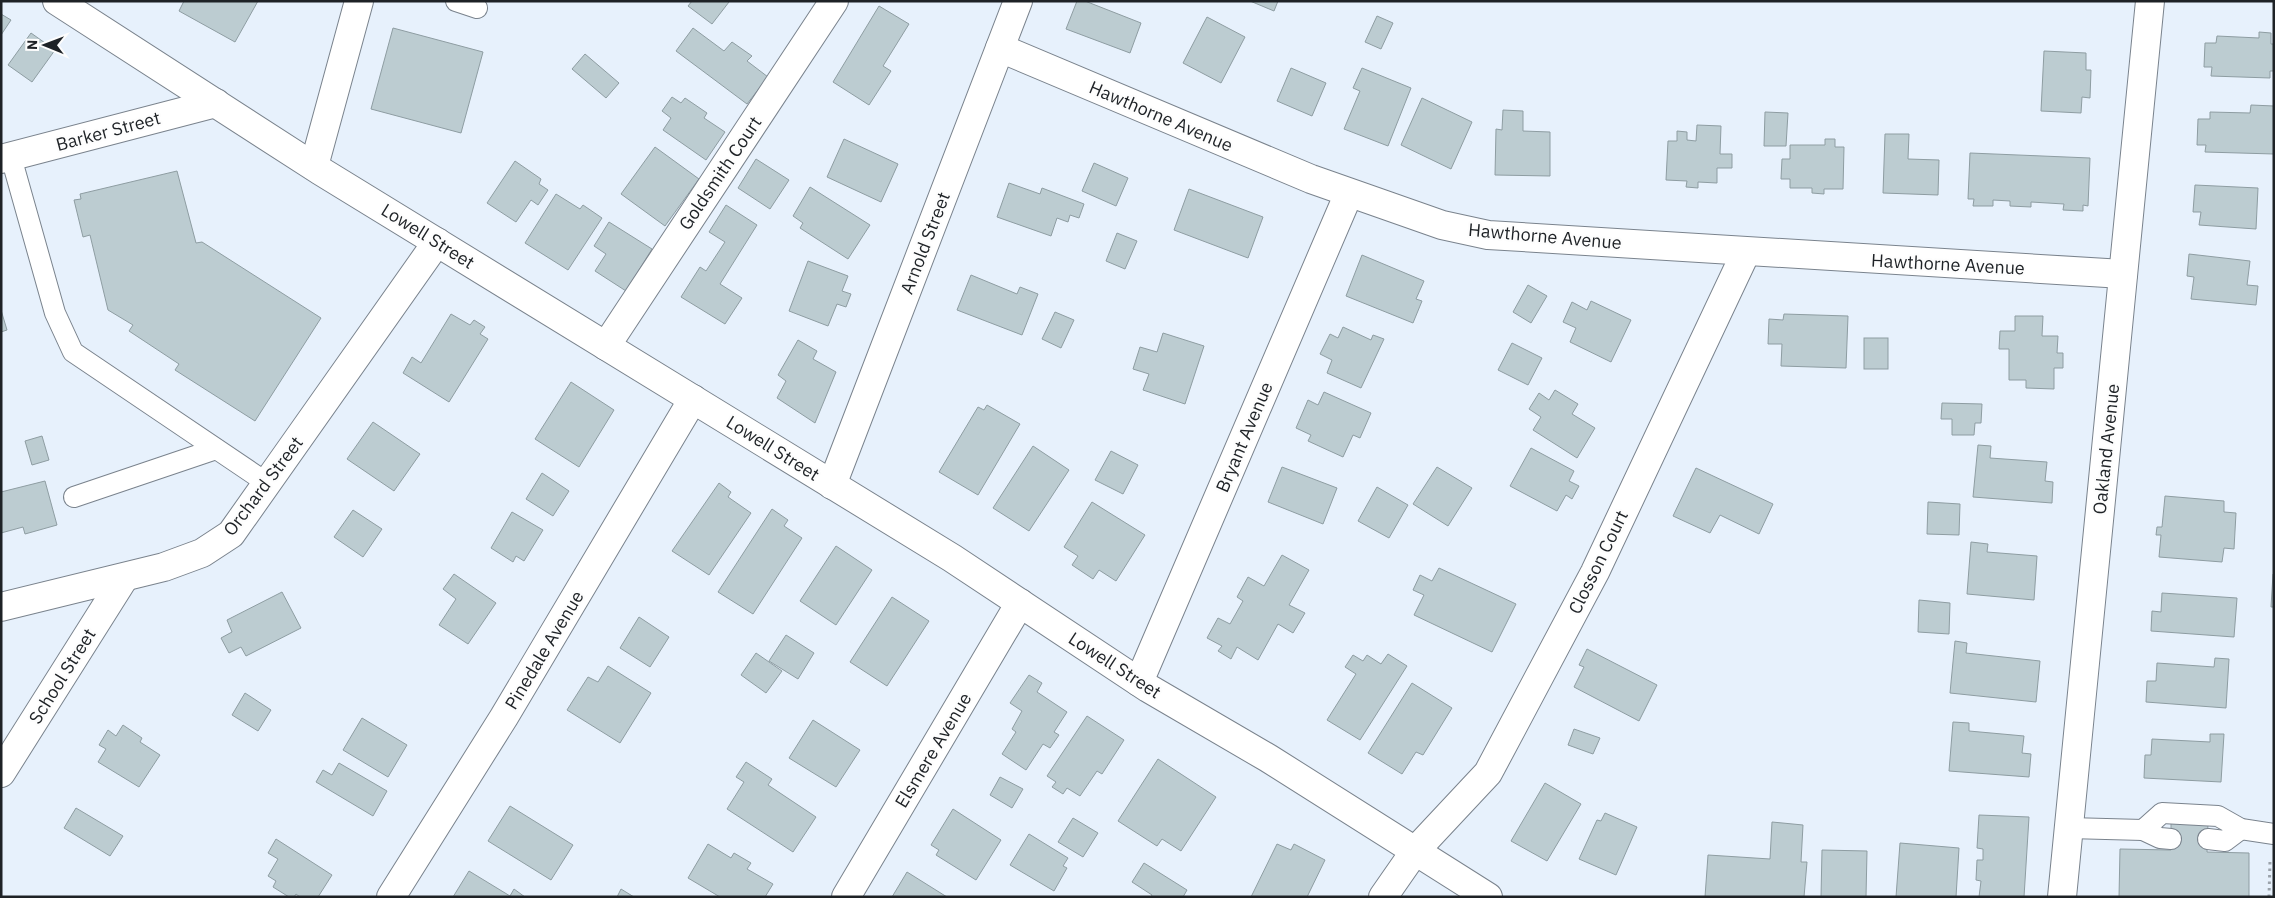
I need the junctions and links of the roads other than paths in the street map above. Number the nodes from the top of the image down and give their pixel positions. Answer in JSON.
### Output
{"nodes":[{"id":1,"x":57,"y":1,"type":"edge"},
{"id":2,"x":359,"y":1,"type":"edge"},
{"id":3,"x":456,"y":1,"type":"edge"},
{"id":4,"x":834,"y":1,"type":"edge"},
{"id":5,"x":1018,"y":1,"type":"edge"},
{"id":6,"x":2150,"y":1,"type":"edge"},
{"id":7,"x":477,"y":8,"type":"dead end"},
{"id":8,"x":1000,"y":48,"type":"junction"},
{"id":9,"x":216,"y":103,"type":"junction"},
{"id":10,"x":6,"y":158,"type":"edge"},
{"id":11,"x":314,"y":166,"type":"junction"},
{"id":12,"x":1349,"y":193,"type":"junction"},
{"id":13,"x":437,"y":242,"type":"junction"},
{"id":14,"x":1746,"y":252,"type":"junction"},
{"id":15,"x":2123,"y":274,"type":"junction"},
{"id":16,"x":606,"y":346,"type":"junction"},
{"id":17,"x":693,"y":399,"type":"junction"},
{"id":18,"x":216,"y":449,"type":"junction"},
{"id":19,"x":267,"y":483,"type":"junction"},
{"id":20,"x":832,"y":485,"type":"junction"},
{"id":21,"x":74,"y":497,"type":"dead end"},
{"id":22,"x":124,"y":578,"type":"junction"},
{"id":23,"x":1020,"y":603,"type":"junction"},
{"id":24,"x":1,"y":607,"type":"edge"},
{"id":25,"x":1139,"y":682,"type":"junction"},
{"id":26,"x":1,"y":773,"type":"edge"},
{"id":27,"x":2068,"y":828,"type":"junction"},
{"id":28,"x":2241,"y":829,"type":"junction"},
{"id":29,"x":2143,"y":830,"type":"junction"},
{"id":30,"x":2274,"y":834,"type":"edge"},
{"id":31,"x":2171,"y":839,"type":"dead end"},
{"id":32,"x":2208,"y":839,"type":"dead end"},
{"id":33,"x":1415,"y":851,"type":"junction"},
{"id":34,"x":391,"y":897,"type":"edge"},
{"id":35,"x":846,"y":897,"type":"edge"},
{"id":36,"x":1383,"y":897,"type":"edge"},
{"id":37,"x":1488,"y":897,"type":"edge"},
{"id":38,"x":2062,"y":897,"type":"edge"}],
"edges":[{"from":1,"to":9,"type":"street","name":"Lowell Street"},
{"from":2,"to":11,"type":"street"},
{"from":3,"to":7,"type":"lane"},
{"from":4,"to":16,"type":"street","name":"Goldsmith Court"},
{"from":5,"to":8,"type":"street","name":"Arnold Street"},
{"from":6,"to":15,"type":"street","name":"Oakland Avenue"},
{"from":8,"to":12,"type":"street","name":"Hawthorne Avenue"},
{"from":8,"to":20,"type":"street","name":"Arnold Street"},
{"from":9,"to":10,"type":"street","name":"Barker Street"},
{"from":9,"to":11,"type":"street","name":"Lowell Street"},
{"from":10,"to":18,"type":"lane"},
{"from":11,"to":13,"type":"street","name":"Lowell Street"},
{"from":12,"to":14,"type":"street","name":"Hawthorne Avenue"},
{"from":12,"to":25,"type":"street","name":"Bryant Avenue"},
{"from":13,"to":16,"type":"street","name":"Lowell Street"},
{"from":13,"to":19,"type":"street","name":"Orchard Street"},
{"from":14,"to":15,"type":"street","name":"Hawthorne Avenue"},
{"from":14,"to":33,"type":"street","name":"Closson Court"},
{"from":15,"to":27,"type":"street","name":"Oakland Avenue"},
{"from":16,"to":17,"type":"street","name":"Lowell Street"},
{"from":17,"to":20,"type":"street","name":"Lowell Street"},
{"from":17,"to":34,"type":"street","name":"Pinedale Avenue"},
{"from":18,"to":19,"type":"lane"},
{"from":18,"to":21,"type":"lane"},
{"from":19,"to":22,"type":"street","name":"Orchard Street"},
{"from":20,"to":23,"type":"street","name":"Lowell Street"},
{"from":22,"to":24,"type":"street","name":"Orchard Street"},
{"from":22,"to":26,"type":"street","name":"School Street"},
{"from":23,"to":25,"type":"street","name":"Lowell Street"},
{"from":23,"to":35,"type":"street","name":"Elsmere Avenue"},
{"from":25,"to":33,"type":"street","name":"Lowell Street"},
{"from":27,"to":29,"type":"lane"},
{"from":27,"to":38,"type":"street","name":"Oakland Avenue"},
{"from":28,"to":29,"type":"lane"},
{"from":28,"to":30,"type":"lane"},
{"from":28,"to":32,"type":"lane"},
{"from":29,"to":31,"type":"lane"},
{"from":33,"to":36,"type":"street","name":"Closson Court"},
{"from":33,"to":37,"type":"street","name":"Lowell Street"}]}
